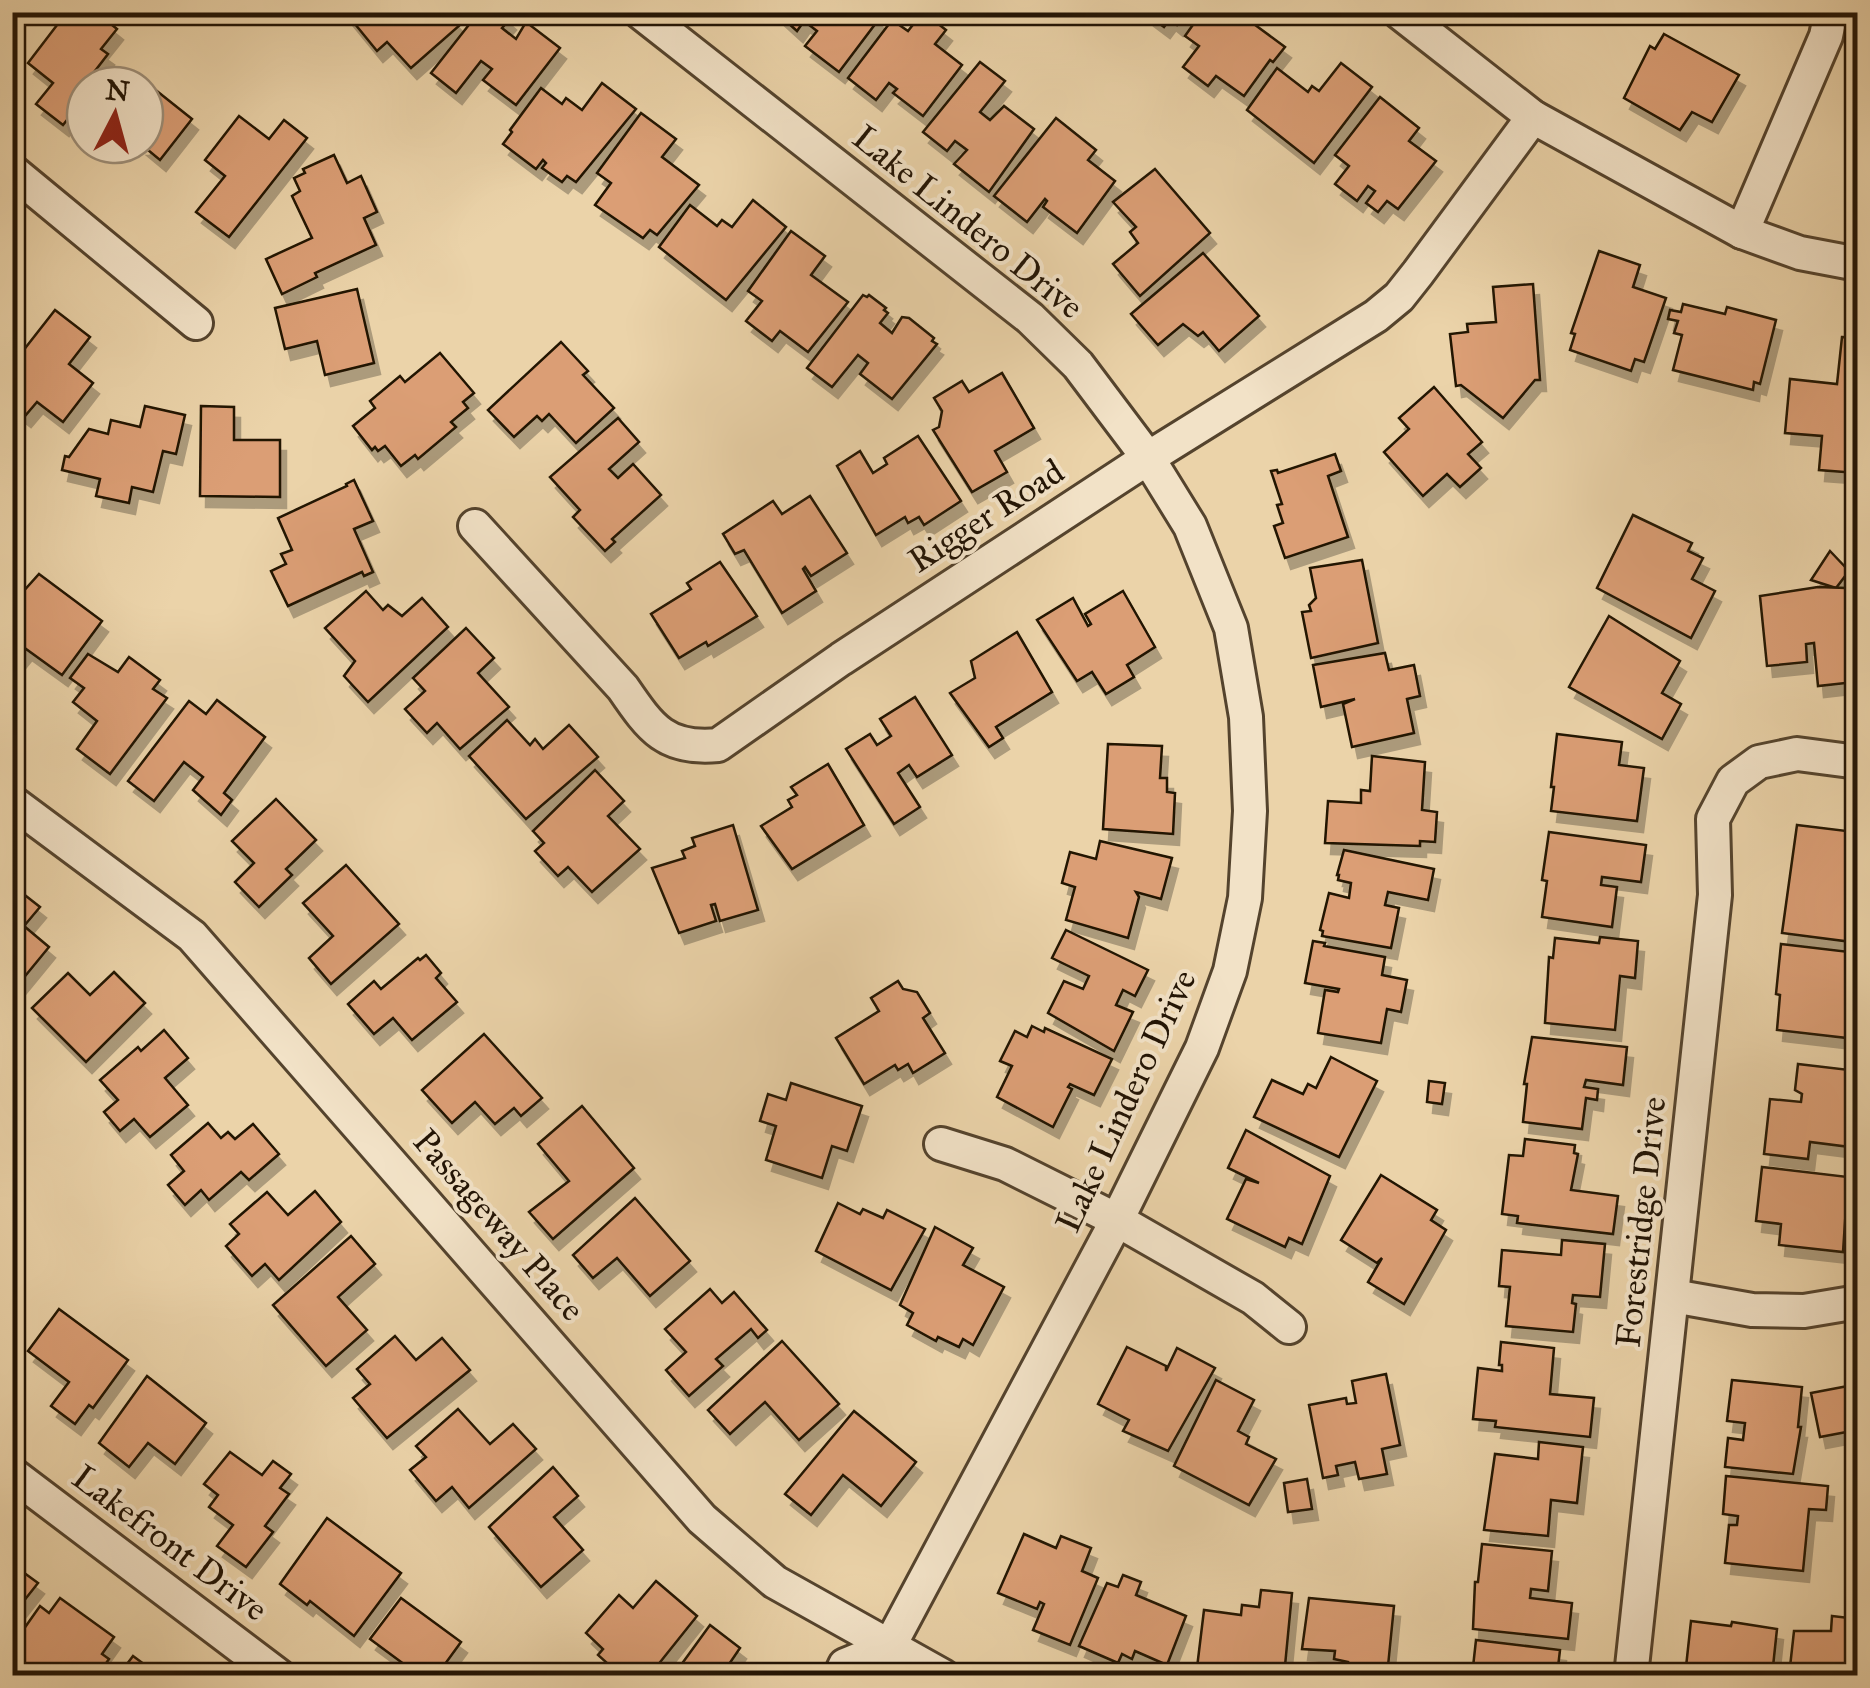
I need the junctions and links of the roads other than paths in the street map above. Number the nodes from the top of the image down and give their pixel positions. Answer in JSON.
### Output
{"nodes":[{"id":1,"x":640,"y":12,"type":"edge"},
{"id":2,"x":1399,"y":12,"type":"edge"},
{"id":3,"x":1831,"y":12,"type":"edge"},
{"id":4,"x":1533,"y":117,"type":"junction"},
{"id":5,"x":12,"y":171,"type":"edge"},
{"id":6,"x":1742,"y":232,"type":"junction"},
{"id":7,"x":1858,"y":264,"type":"edge"},
{"id":8,"x":196,"y":323,"type":"dead end"},
{"id":9,"x":1148,"y":458,"type":"junction"},
{"id":10,"x":475,"y":526,"type":"dead end"},
{"id":11,"x":1858,"y":762,"type":"edge"},
{"id":12,"x":12,"y":802,"type":"edge"},
{"id":13,"x":941,"y":1144,"type":"dead end"},
{"id":14,"x":1117,"y":1220,"type":"junction"},
{"id":15,"x":1673,"y":1296,"type":"junction"},
{"id":16,"x":1858,"y":1302,"type":"edge"},
{"id":17,"x":1289,"y":1327,"type":"dead end"},
{"id":18,"x":12,"y":1474,"type":"edge"},
{"id":19,"x":892,"y":1661,"type":"edge"},
{"id":20,"x":279,"y":1676,"type":"edge"},
{"id":21,"x":840,"y":1676,"type":"edge"},
{"id":22,"x":944,"y":1676,"type":"edge"},
{"id":23,"x":1631,"y":1676,"type":"edge"}],
"edges":[{"from":1,"to":9,"type":"street","name":"Lake Lindero Drive"},
{"from":2,"to":4,"type":"street"},
{"from":3,"to":6,"type":"street"},
{"from":4,"to":6,"type":"street"},
{"from":4,"to":9,"type":"street","name":"Rigger Road"},
{"from":5,"to":8,"type":"street"},
{"from":6,"to":7,"type":"street"},
{"from":9,"to":10,"type":"street","name":"Rigger Road"},
{"from":9,"to":14,"type":"street","name":"Lake Lindero Drive"},
{"from":11,"to":15,"type":"street","name":"Forestridge Drive"},
{"from":12,"to":19,"type":"street","name":"Passageway Place"},
{"from":13,"to":14,"type":"street"},
{"from":14,"to":17,"type":"street"},
{"from":14,"to":19,"type":"street","name":"Lake Lindero Drive"},
{"from":15,"to":16,"type":"street"},
{"from":15,"to":23,"type":"street","name":"Forestridge Drive"},
{"from":18,"to":20,"type":"street","name":"Lakefront Drive"},
{"from":19,"to":21,"type":"street"},
{"from":19,"to":22,"type":"street","name":"Passageway Place"}]}
